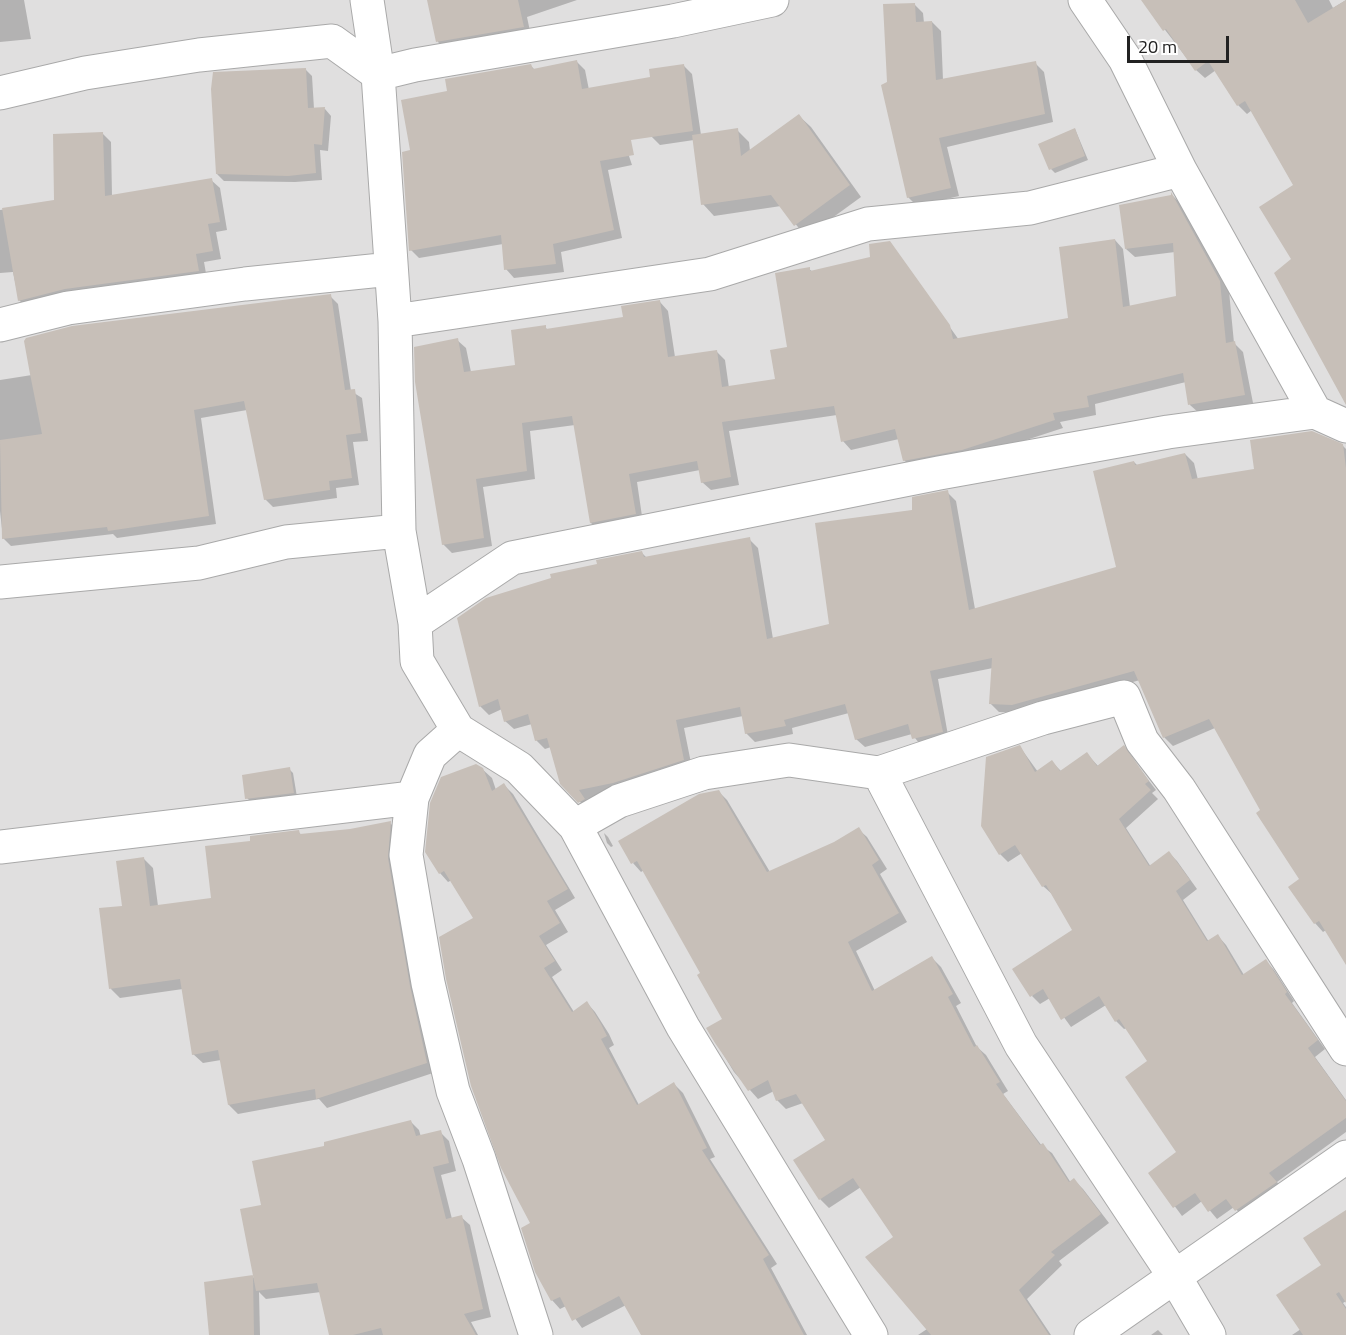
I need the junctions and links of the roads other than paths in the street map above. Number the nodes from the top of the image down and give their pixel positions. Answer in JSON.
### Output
{"nodes":[{"id":1,"x":367,"y":0,"type":"edge"},
{"id":2,"x":772,"y":0,"type":"edge"},
{"id":3,"x":1085,"y":0,"type":"edge"},
{"id":4,"x":378,"y":74,"type":"junction"},
{"id":5,"x":0,"y":93,"type":"edge"},
{"id":6,"x":1180,"y":170,"type":"junction"},
{"id":7,"x":391,"y":269,"type":"junction"},
{"id":8,"x":395,"y":321,"type":"junction"},
{"id":9,"x":0,"y":325,"type":"edge"},
{"id":10,"x":1315,"y":411,"type":"junction"},
{"id":11,"x":1346,"y":426,"type":"edge"},
{"id":12,"x":399,"y":531,"type":"junction"},
{"id":13,"x":0,"y":582,"type":"edge"},
{"id":14,"x":415,"y":622,"type":"junction"},
{"id":15,"x":458,"y":730,"type":"junction"},
{"id":16,"x":879,"y":772,"type":"junction"},
{"id":17,"x":412,"y":798,"type":"junction"},
{"id":18,"x":575,"y":826,"type":"junction"},
{"id":19,"x":0,"y":847,"type":"edge"},
{"id":20,"x":1346,"y":1049,"type":"edge"},
{"id":21,"x":1346,"y":1157,"type":"edge"},
{"id":22,"x":1175,"y":1277,"type":"junction"},
{"id":23,"x":536,"y":1335,"type":"edge"},
{"id":24,"x":871,"y":1335,"type":"edge"},
{"id":25,"x":1091,"y":1335,"type":"edge"},
{"id":26,"x":1209,"y":1335,"type":"edge"}],
"edges":[{"from":1,"to":4,"type":"street"},
{"from":2,"to":4,"type":"street"},
{"from":3,"to":6,"type":"street"},
{"from":4,"to":5,"type":"street"},
{"from":4,"to":7,"type":"street"},
{"from":6,"to":8,"type":"street"},
{"from":6,"to":10,"type":"street"},
{"from":7,"to":8,"type":"street"},
{"from":7,"to":9,"type":"street"},
{"from":8,"to":12,"type":"street"},
{"from":10,"to":11,"type":"street"},
{"from":10,"to":14,"type":"street"},
{"from":12,"to":13,"type":"street"},
{"from":12,"to":14,"type":"street"},
{"from":14,"to":15,"type":"street"},
{"from":15,"to":17,"type":"street"},
{"from":15,"to":18,"type":"street"},
{"from":16,"to":18,"type":"street"},
{"from":16,"to":20,"type":"street"},
{"from":16,"to":22,"type":"street"},
{"from":17,"to":19,"type":"street"},
{"from":17,"to":23,"type":"street"},
{"from":18,"to":24,"type":"street"},
{"from":21,"to":22,"type":"street"},
{"from":22,"to":25,"type":"street"},
{"from":22,"to":26,"type":"street"}]}
